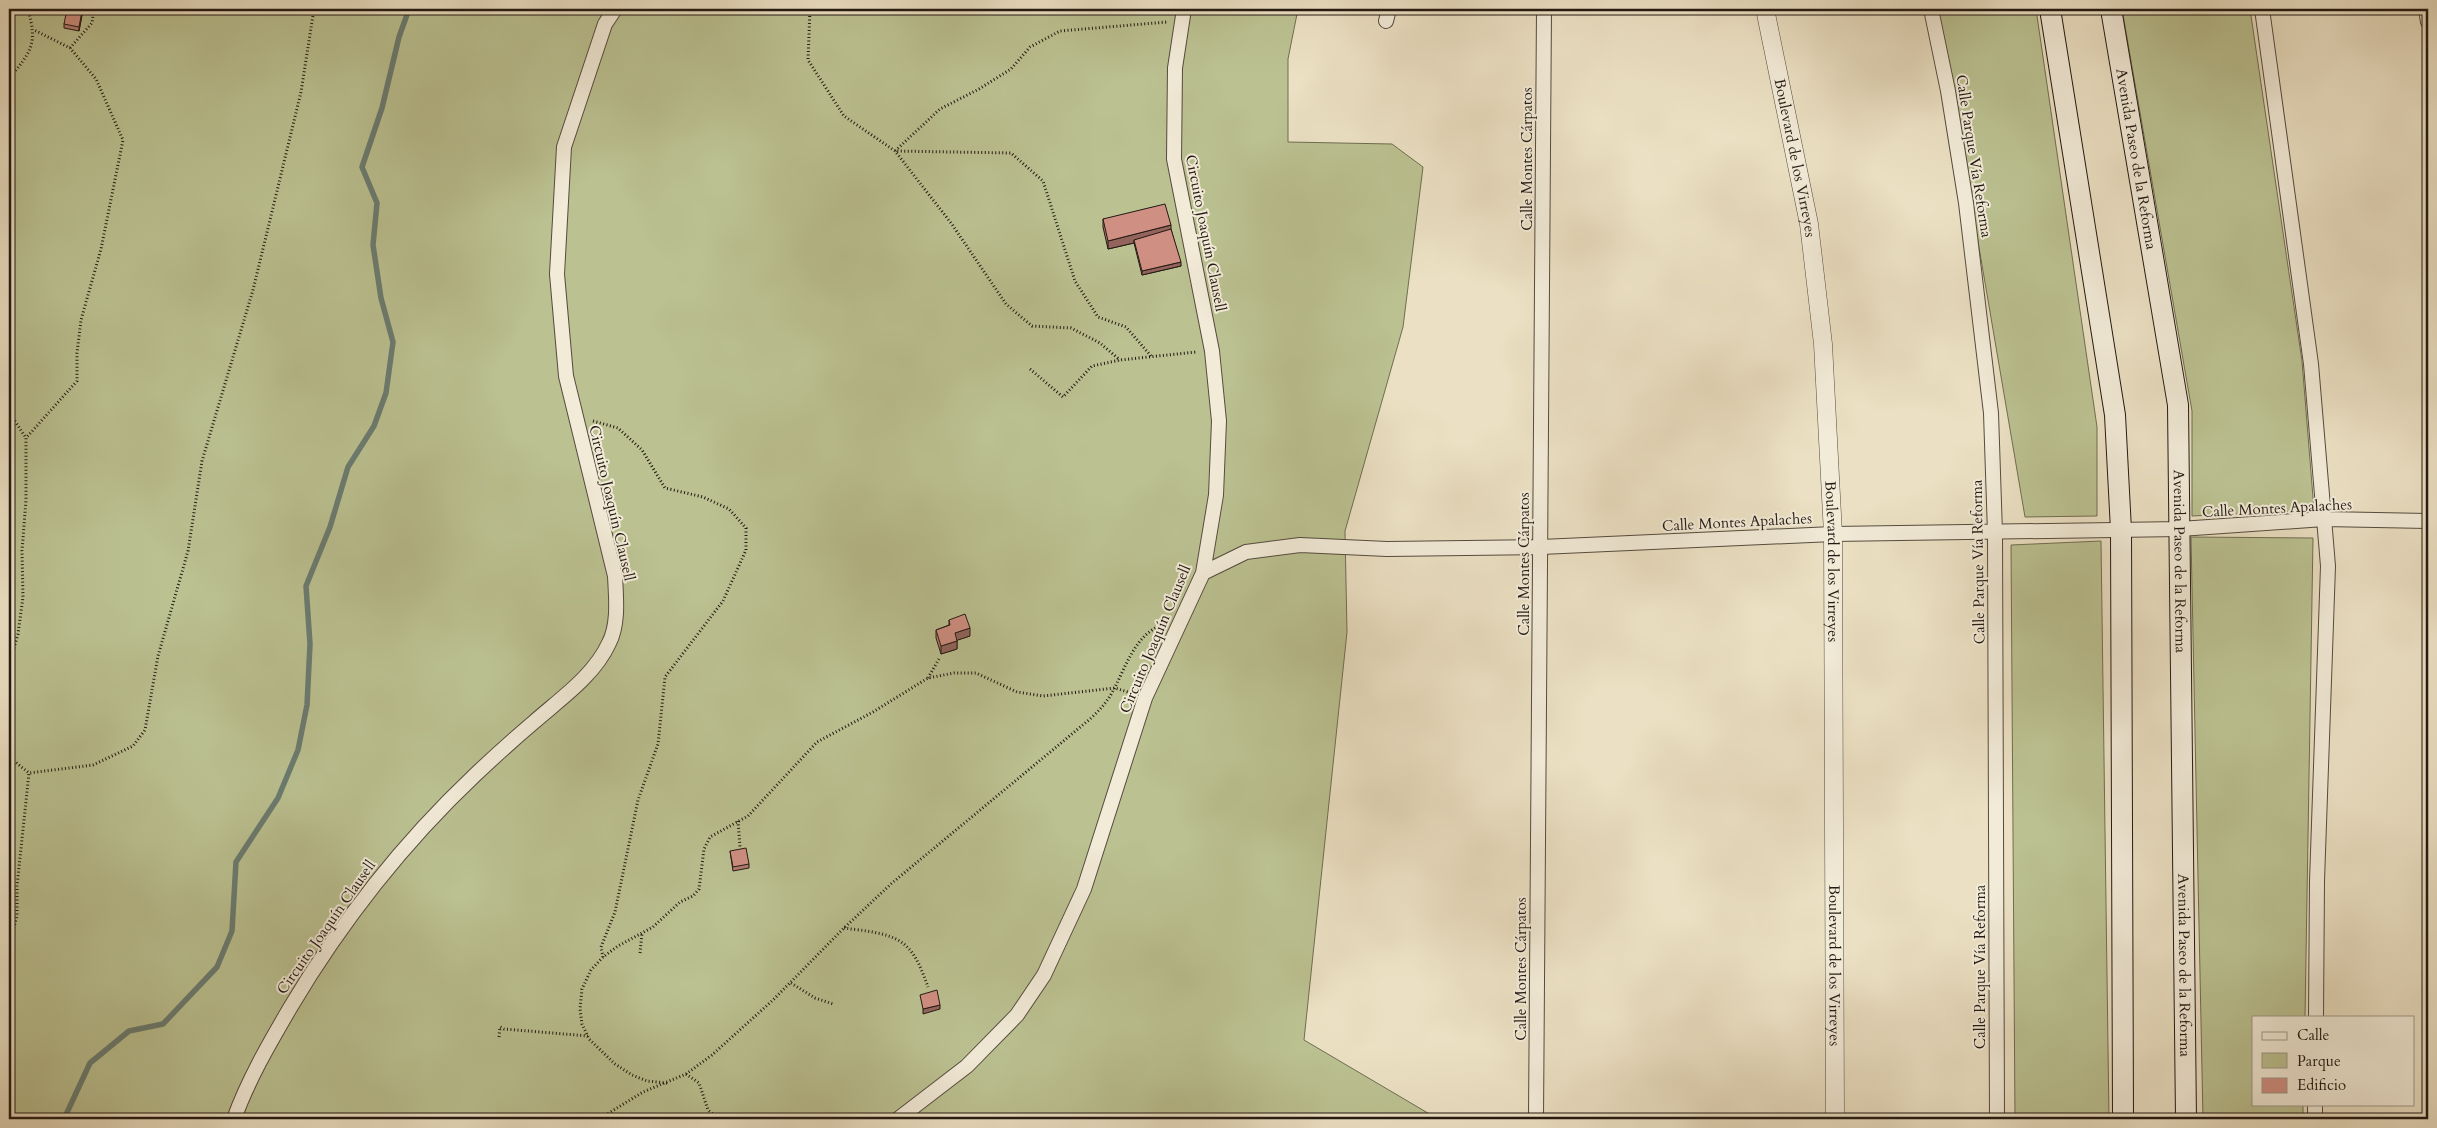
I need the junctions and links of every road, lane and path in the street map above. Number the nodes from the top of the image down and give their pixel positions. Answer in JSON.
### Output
{"nodes":[{"id":1,"x":28,"y":9,"type":"edge"},
{"id":2,"x":94,"y":9,"type":"edge"},
{"id":3,"x":314,"y":9,"type":"edge"},
{"id":4,"x":615,"y":9,"type":"edge"},
{"id":5,"x":810,"y":9,"type":"edge"},
{"id":6,"x":1544,"y":9,"type":"edge"},
{"id":7,"x":1765,"y":9,"type":"edge"},
{"id":8,"x":1931,"y":9,"type":"edge"},
{"id":9,"x":2050,"y":9,"type":"edge"},
{"id":10,"x":2111,"y":9,"type":"edge"},
{"id":11,"x":2262,"y":9,"type":"edge"},
{"id":12,"x":2426,"y":9,"type":"edge"},
{"id":13,"x":1183,"y":15,"type":"edge"},
{"id":14,"x":2428,"y":22,"type":"edge"},
{"id":15,"x":34,"y":30,"type":"junction"},
{"id":16,"x":70,"y":48,"type":"junction"},
{"id":17,"x":9,"y":79,"type":"edge"},
{"id":18,"x":895,"y":151,"type":"junction"},
{"id":19,"x":1212,"y":351,"type":"junction"},
{"id":20,"x":1150,"y":356,"type":"junction"},
{"id":21,"x":1120,"y":360,"type":"junction"},
{"id":22,"x":1030,"y":369,"type":"dead end"},
{"id":23,"x":9,"y":412,"type":"edge"},
{"id":24,"x":576,"y":417,"type":"junction"},
{"id":25,"x":26,"y":438,"type":"junction"},
{"id":26,"x":2324,"y":520,"type":"junction"},
{"id":27,"x":2428,"y":521,"type":"edge"},
{"id":28,"x":2180,"y":529,"type":"junction"},
{"id":29,"x":2121,"y":530,"type":"junction"},
{"id":30,"x":1995,"y":533,"type":"junction"},
{"id":31,"x":1833,"y":534,"type":"junction"},
{"id":32,"x":1541,"y":547,"type":"junction"},
{"id":33,"x":1203,"y":572,"type":"junction"},
{"id":34,"x":1178,"y":624,"type":"junction"},
{"id":35,"x":939,"y":659,"type":"dead end"},
{"id":36,"x":9,"y":665,"type":"edge"},
{"id":37,"x":928,"y":678,"type":"junction"},
{"id":38,"x":1115,"y":688,"type":"junction"},
{"id":39,"x":1146,"y":698,"type":"junction"},
{"id":40,"x":9,"y":751,"type":"edge"},
{"id":41,"x":29,"y":772,"type":"junction"},
{"id":42,"x":738,"y":822,"type":"junction"},
{"id":43,"x":740,"y":847,"type":"edge"},
{"id":44,"x":844,"y":928,"type":"junction"},
{"id":45,"x":642,"y":932,"type":"junction"},
{"id":46,"x":9,"y":945,"type":"edge"},
{"id":47,"x":640,"y":953,"type":"dead end"},
{"id":48,"x":603,"y":957,"type":"junction"},
{"id":49,"x":791,"y":983,"type":"junction"},
{"id":50,"x":928,"y":987,"type":"dead end"},
{"id":51,"x":833,"y":1004,"type":"dead end"},
{"id":52,"x":2316,"y":1016,"type":"edge"},
{"id":53,"x":588,"y":1036,"type":"junction"},
{"id":54,"x":498,"y":1037,"type":"dead end"},
{"id":55,"x":686,"y":1074,"type":"junction"},
{"id":56,"x":667,"y":1083,"type":"junction"},
{"id":57,"x":2315,"y":1106,"type":"edge"},
{"id":58,"x":234,"y":1119,"type":"edge"},
{"id":59,"x":599,"y":1119,"type":"edge"},
{"id":60,"x":718,"y":1119,"type":"edge"},
{"id":61,"x":898,"y":1119,"type":"edge"},
{"id":62,"x":1536,"y":1119,"type":"edge"},
{"id":63,"x":1835,"y":1119,"type":"edge"},
{"id":64,"x":1997,"y":1119,"type":"edge"},
{"id":65,"x":2123,"y":1119,"type":"edge"},
{"id":66,"x":2186,"y":1119,"type":"edge"},
{"id":67,"x":2315,"y":1119,"type":"edge"}],
"edges":[{"from":1,"to":15,"type":"path"},
{"from":2,"to":16,"type":"path"},
{"from":3,"to":41,"type":"path"},
{"from":4,"to":24,"type":"street","name":"Circuito Joaquín Clausell"},
{"from":5,"to":18,"type":"path"},
{"from":6,"to":32,"type":"street","name":"Calle Montes Cárpatos"},
{"from":7,"to":31,"type":"street","name":"Boulevard de los Virreyes"},
{"from":8,"to":30,"type":"street","name":"Calle Parque Vía Reforma"},
{"from":9,"to":29,"type":"main road"},
{"from":10,"to":28,"type":"main road","name":"Avenida Paseo de la Reforma"},
{"from":11,"to":26,"type":"street"},
{"from":12,"to":14,"type":"street"},
{"from":13,"to":18,"type":"path"},
{"from":13,"to":19,"type":"street","name":"Circuito Joaquín Clausell"},
{"from":15,"to":16,"type":"path"},
{"from":15,"to":17,"type":"path"},
{"from":16,"to":25,"type":"path"},
{"from":18,"to":20,"type":"path"},
{"from":18,"to":21,"type":"path"},
{"from":19,"to":20,"type":"path"},
{"from":19,"to":33,"type":"street","name":"Circuito Joaquín Clausell"},
{"from":20,"to":21,"type":"path"},
{"from":21,"to":22,"type":"path"},
{"from":23,"to":25,"type":"path"},
{"from":24,"to":48,"type":"path"},
{"from":24,"to":58,"type":"street","name":"Circuito Joaquín Clausell"},
{"from":25,"to":36,"type":"path"},
{"from":26,"to":27,"type":"street","name":"Calle Montes Apalaches"},
{"from":26,"to":28,"type":"street","name":"Calle Montes Apalaches"},
{"from":26,"to":52,"type":"street"},
{"from":28,"to":29,"type":"street","name":"Calle Montes Apalaches"},
{"from":28,"to":66,"type":"main road","name":"Avenida Paseo de la Reforma"},
{"from":29,"to":30,"type":"street","name":"Calle Montes Apalaches"},
{"from":29,"to":65,"type":"main road"},
{"from":30,"to":31,"type":"street","name":"Calle Montes Apalaches"},
{"from":30,"to":64,"type":"street","name":"Calle Parque Vía Reforma"},
{"from":31,"to":32,"type":"street","name":"Calle Montes Apalaches"},
{"from":31,"to":63,"type":"street","name":"Boulevard de los Virreyes"},
{"from":32,"to":33,"type":"street","name":"Calle Montes Apalaches"},
{"from":32,"to":62,"type":"street","name":"Calle Montes Cárpatos"},
{"from":33,"to":34,"type":"street","name":"Circuito Joaquín Clausell"},
{"from":34,"to":38,"type":"path"},
{"from":34,"to":39,"type":"street","name":"Circuito Joaquín Clausell"},
{"from":35,"to":37,"type":"path"},
{"from":37,"to":38,"type":"path"},
{"from":37,"to":42,"type":"path"},
{"from":38,"to":39,"type":"path"},
{"from":38,"to":44,"type":"path"},
{"from":39,"to":61,"type":"street","name":"Circuito Joaquín Clausell"},
{"from":40,"to":41,"type":"path"},
{"from":41,"to":46,"type":"path"},
{"from":42,"to":43,"type":"path"},
{"from":42,"to":45,"type":"path"},
{"from":44,"to":49,"type":"path"},
{"from":44,"to":50,"type":"path"},
{"from":45,"to":47,"type":"path"},
{"from":45,"to":48,"type":"path"},
{"from":48,"to":53,"type":"path"},
{"from":49,"to":51,"type":"path"},
{"from":49,"to":55,"type":"path"},
{"from":53,"to":54,"type":"path"},
{"from":53,"to":56,"type":"path"},
{"from":55,"to":56,"type":"path"},
{"from":55,"to":60,"type":"path"},
{"from":56,"to":59,"type":"path"},
{"from":57,"to":67,"type":"street"}]}
